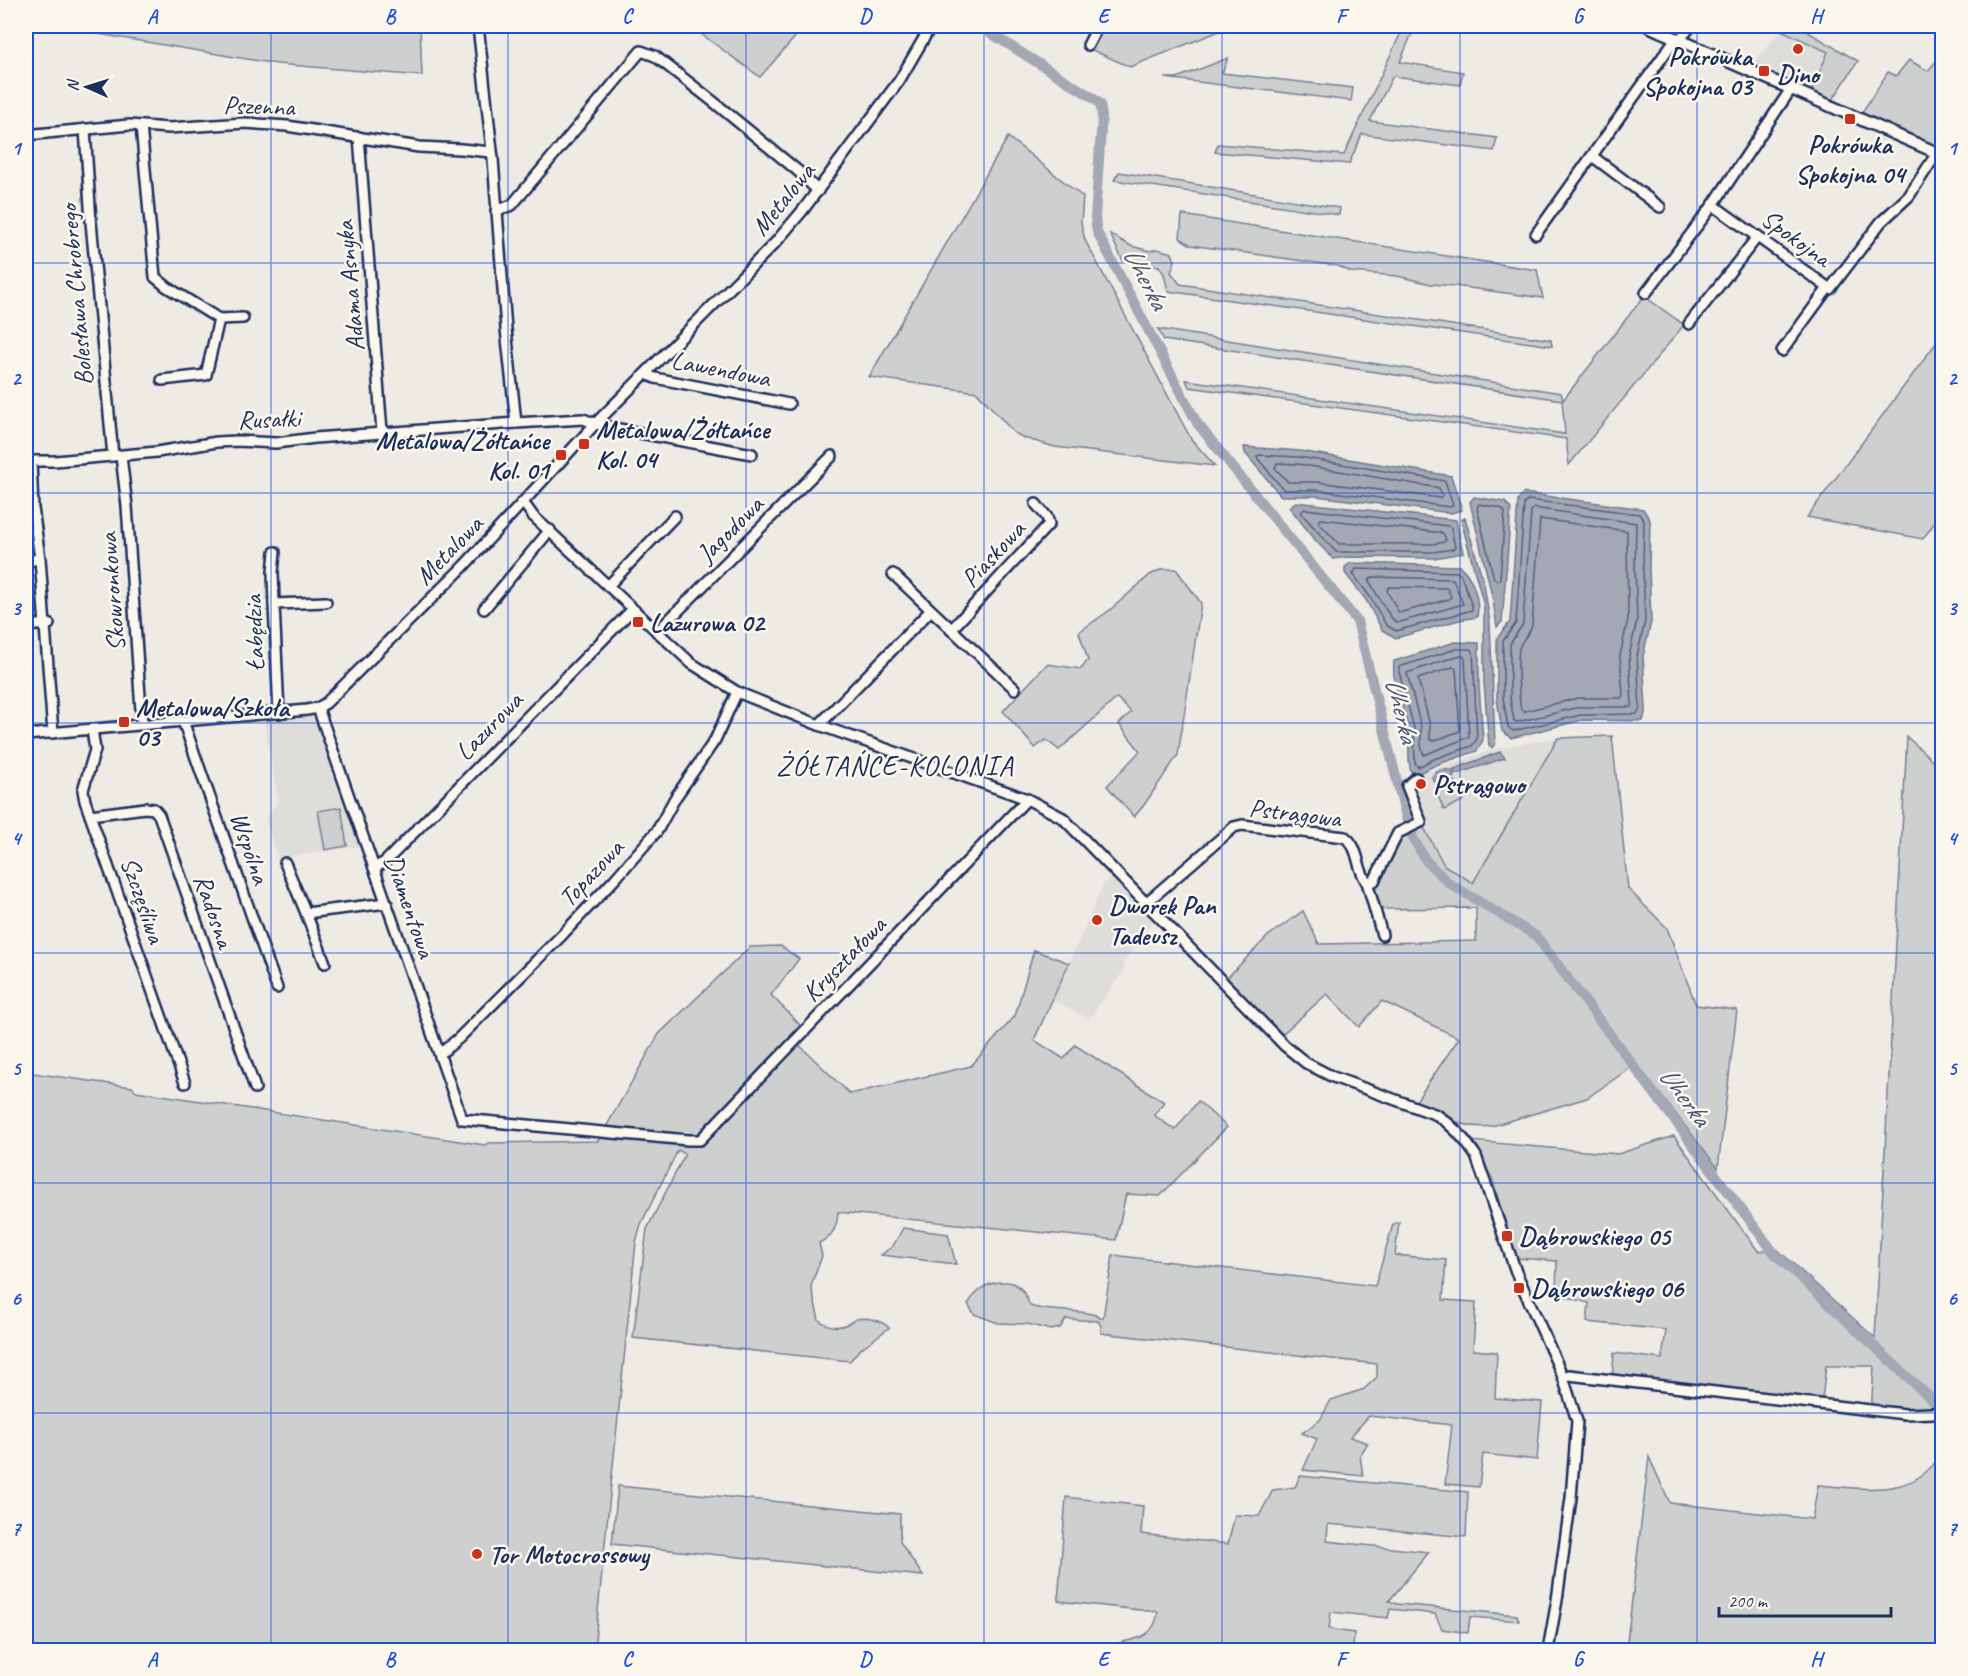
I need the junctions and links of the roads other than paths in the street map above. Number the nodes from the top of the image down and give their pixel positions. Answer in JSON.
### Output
{"nodes":[{"id":1,"x":478,"y":26,"type":"edge"},
{"id":2,"x":931,"y":26,"type":"edge"},
{"id":3,"x":1098,"y":26,"type":"edge"},
{"id":4,"x":1648,"y":26,"type":"edge"},
{"id":5,"x":1691,"y":26,"type":"edge"},
{"id":6,"x":1678,"y":39,"type":"junction"},
{"id":7,"x":1088,"y":45,"type":"dead end"},
{"id":8,"x":1791,"y":89,"type":"junction"},
{"id":9,"x":141,"y":126,"type":"junction"},
{"id":10,"x":85,"y":129,"type":"junction"},
{"id":11,"x":26,"y":135,"type":"edge"},
{"id":12,"x":359,"y":137,"type":"junction"},
{"id":13,"x":491,"y":152,"type":"junction"},
{"id":14,"x":1940,"y":154,"type":"edge"},
{"id":15,"x":1592,"y":156,"type":"junction"},
{"id":16,"x":818,"y":191,"type":"junction"},
{"id":17,"x":1713,"y":205,"type":"junction"},
{"id":18,"x":1660,"y":207,"type":"dead end"},
{"id":19,"x":496,"y":211,"type":"junction"},
{"id":20,"x":1536,"y":234,"type":"dead end"},
{"id":21,"x":1758,"y":236,"type":"junction"},
{"id":22,"x":1828,"y":288,"type":"junction"},
{"id":23,"x":1646,"y":293,"type":"dead end"},
{"id":24,"x":243,"y":318,"type":"dead end"},
{"id":25,"x":219,"y":319,"type":"junction"},
{"id":26,"x":1689,"y":324,"type":"dead end"},
{"id":27,"x":1782,"y":351,"type":"dead end"},
{"id":28,"x":646,"y":374,"type":"junction"},
{"id":29,"x":162,"y":380,"type":"dead end"},
{"id":30,"x":789,"y":404,"type":"dead end"},
{"id":31,"x":516,"y":423,"type":"junction"},
{"id":32,"x":596,"y":423,"type":"junction"},
{"id":33,"x":382,"y":432,"type":"junction"},
{"id":34,"x":752,"y":454,"type":"dead end"},
{"id":35,"x":117,"y":456,"type":"junction"},
{"id":36,"x":832,"y":456,"type":"dead end"},
{"id":37,"x":28,"y":461,"type":"edge"},
{"id":38,"x":1036,"y":504,"type":"dead end"},
{"id":39,"x":532,"y":511,"type":"junction"},
{"id":40,"x":511,"y":515,"type":"junction"},
{"id":41,"x":675,"y":516,"type":"dead end"},
{"id":42,"x":550,"y":530,"type":"junction"},
{"id":43,"x":275,"y":552,"type":"dead end"},
{"id":44,"x":40,"y":559,"type":"junction"},
{"id":45,"x":26,"y":561,"type":"edge"},
{"id":46,"x":893,"y":574,"type":"dead end"},
{"id":47,"x":608,"y":586,"type":"junction"},
{"id":48,"x":326,"y":602,"type":"dead end"},
{"id":49,"x":274,"y":604,"type":"junction"},
{"id":50,"x":484,"y":609,"type":"dead end"},
{"id":51,"x":632,"y":610,"type":"junction"},
{"id":52,"x":930,"y":611,"type":"junction"},
{"id":53,"x":47,"y":625,"type":"junction"},
{"id":54,"x":26,"y":626,"type":"edge"},
{"id":55,"x":951,"y":630,"type":"junction"},
{"id":56,"x":657,"y":632,"type":"junction"},
{"id":57,"x":1015,"y":689,"type":"dead end"},
{"id":58,"x":737,"y":692,"type":"junction"},
{"id":59,"x":318,"y":708,"type":"junction"},
{"id":60,"x":279,"y":712,"type":"junction"},
{"id":61,"x":183,"y":721,"type":"junction"},
{"id":62,"x":142,"y":725,"type":"junction"},
{"id":63,"x":819,"y":725,"type":"junction"},
{"id":64,"x":92,"y":729,"type":"junction"},
{"id":65,"x":53,"y":733,"type":"junction"},
{"id":66,"x":26,"y":735,"type":"edge"},
{"id":67,"x":1416,"y":778,"type":"dead end"},
{"id":68,"x":1027,"y":799,"type":"junction"},
{"id":69,"x":90,"y":815,"type":"junction"},
{"id":70,"x":285,"y":862,"type":"dead end"},
{"id":71,"x":374,"y":868,"type":"junction"},
{"id":72,"x":1367,"y":882,"type":"junction"},
{"id":73,"x":387,"y":903,"type":"junction"},
{"id":74,"x":1146,"y":903,"type":"junction"},
{"id":75,"x":306,"y":913,"type":"junction"},
{"id":76,"x":1382,"y":935,"type":"dead end"},
{"id":77,"x":325,"y":963,"type":"dead end"},
{"id":78,"x":277,"y":988,"type":"dead end"},
{"id":79,"x":440,"y":1054,"type":"junction"},
{"id":80,"x":185,"y":1083,"type":"dead end"},
{"id":81,"x":255,"y":1088,"type":"dead end"},
{"id":82,"x":462,"y":1119,"type":"joint"},
{"id":83,"x":1563,"y":1377,"type":"junction"},
{"id":84,"x":1933,"y":1413,"type":"dead end"},
{"id":85,"x":1548,"y":1650,"type":"edge"}],
"edges":[{"from":1,"to":13,"type":"street"},
{"from":2,"to":16,"type":"street","name":"Metalowa"},
{"from":3,"to":7,"type":"street"},
{"from":4,"to":6,"type":"main road"},
{"from":5,"to":6,"type":"street"},
{"from":6,"to":8,"type":"main road"},
{"from":6,"to":15,"type":"street"},
{"from":8,"to":14,"type":"main road"},
{"from":8,"to":17,"type":"street"},
{"from":9,"to":10,"type":"street","name":"Pszenna"},
{"from":9,"to":12,"type":"street","name":"Pszenna"},
{"from":9,"to":25,"type":"street"},
{"from":10,"to":11,"type":"street","name":"Pszenna"},
{"from":10,"to":35,"type":"street","name":"Bolesława Chrobrego"},
{"from":12,"to":13,"type":"street","name":"Pszenna"},
{"from":12,"to":33,"type":"street","name":"Adama Asnyka"},
{"from":13,"to":19,"type":"street"},
{"from":14,"to":22,"type":"street","name":"Spokojna"},
{"from":15,"to":18,"type":"street"},
{"from":15,"to":20,"type":"street"},
{"from":16,"to":19,"type":"street"},
{"from":16,"to":28,"type":"street","name":"Metalowa"},
{"from":17,"to":21,"type":"street","name":"Spokojna"},
{"from":17,"to":23,"type":"street"},
{"from":19,"to":31,"type":"street"},
{"from":21,"to":22,"type":"street","name":"Spokojna"},
{"from":21,"to":26,"type":"street"},
{"from":22,"to":27,"type":"street"},
{"from":24,"to":25,"type":"street"},
{"from":25,"to":29,"type":"street"},
{"from":28,"to":30,"type":"street","name":"Lawendowa"},
{"from":28,"to":32,"type":"street","name":"Metalowa"},
{"from":31,"to":32,"type":"street"},
{"from":31,"to":33,"type":"street","name":"Rusałki"},
{"from":32,"to":34,"type":"street"},
{"from":32,"to":39,"type":"street","name":"Metalowa"},
{"from":33,"to":35,"type":"street","name":"Rusałki"},
{"from":35,"to":37,"type":"street","name":"Rusałki"},
{"from":35,"to":62,"type":"street","name":"Skowronkowa"},
{"from":36,"to":56,"type":"street","name":"Jagodowa"},
{"from":37,"to":44,"type":"street"},
{"from":38,"to":55,"type":"street","name":"Piaskowa"},
{"from":39,"to":40,"type":"street","name":"Metalowa"},
{"from":39,"to":40,"type":"street"},
{"from":39,"to":42,"type":"street"},
{"from":40,"to":59,"type":"street","name":"Metalowa"},
{"from":41,"to":47,"type":"street"},
{"from":42,"to":47,"type":"street"},
{"from":42,"to":50,"type":"street"},
{"from":43,"to":49,"type":"street","name":"Łabędzia"},
{"from":44,"to":45,"type":"street"},
{"from":44,"to":53,"type":"street"},
{"from":46,"to":52,"type":"street"},
{"from":47,"to":51,"type":"street"},
{"from":48,"to":49,"type":"street"},
{"from":49,"to":60,"type":"street","name":"Łabędzia"},
{"from":51,"to":56,"type":"street"},
{"from":51,"to":71,"type":"street","name":"Lazurowa"},
{"from":52,"to":55,"type":"street"},
{"from":52,"to":63,"type":"street"},
{"from":53,"to":54,"type":"street"},
{"from":53,"to":65,"type":"street"},
{"from":55,"to":57,"type":"street"},
{"from":56,"to":58,"type":"street"},
{"from":58,"to":63,"type":"street"},
{"from":58,"to":79,"type":"street","name":"Topazowa"},
{"from":59,"to":60,"type":"street"},
{"from":59,"to":71,"type":"street","name":"Diamentowa"},
{"from":60,"to":61,"type":"street"},
{"from":61,"to":62,"type":"street"},
{"from":61,"to":78,"type":"street","name":"Wspólna"},
{"from":62,"to":64,"type":"street"},
{"from":63,"to":68,"type":"street"},
{"from":64,"to":65,"type":"street"},
{"from":64,"to":69,"type":"street","name":"Szczęśliwa"},
{"from":65,"to":66,"type":"street"},
{"from":67,"to":72,"type":"street"},
{"from":68,"to":74,"type":"street"},
{"from":68,"to":82,"type":"street","name":"Kryształowa"},
{"from":69,"to":80,"type":"street","name":"Szczęśliwa"},
{"from":69,"to":81,"type":"street","name":"Radosna"},
{"from":70,"to":75,"type":"street"},
{"from":71,"to":73,"type":"street","name":"Diamentowa"},
{"from":72,"to":74,"type":"street","name":"Pstrągowa"},
{"from":72,"to":76,"type":"street","name":"Pstrągowa"},
{"from":73,"to":75,"type":"street"},
{"from":73,"to":79,"type":"street","name":"Diamentowa"},
{"from":74,"to":83,"type":"street"},
{"from":75,"to":77,"type":"street"},
{"from":79,"to":82,"type":"street","name":"Diamentowa"},
{"from":83,"to":84,"type":"street"},
{"from":83,"to":85,"type":"street"}]}
